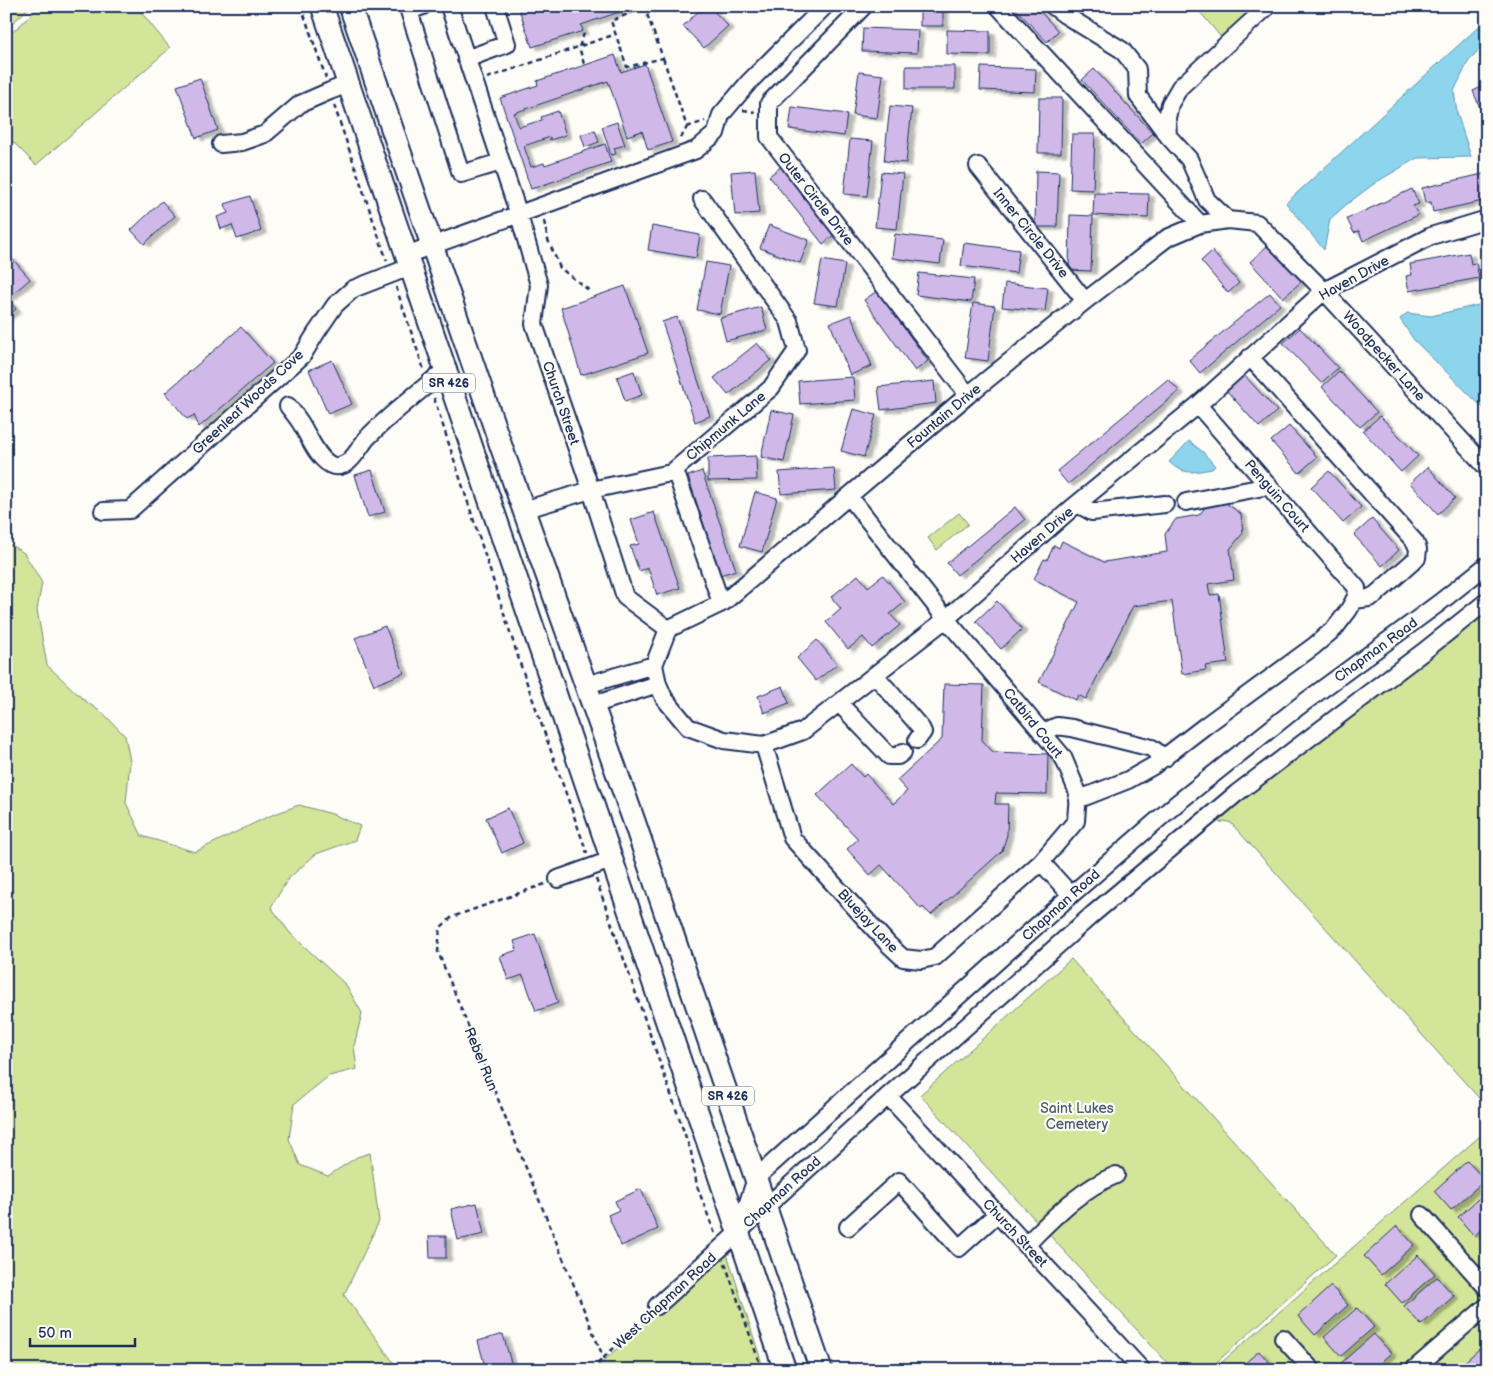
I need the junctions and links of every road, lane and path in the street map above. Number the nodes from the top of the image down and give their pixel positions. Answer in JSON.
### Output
{"nodes":[{"id":1,"x":302,"y":6,"type":"edge"},
{"id":2,"x":322,"y":6,"type":"edge"},
{"id":3,"x":350,"y":6,"type":"edge"},
{"id":4,"x":423,"y":6,"type":"edge"},
{"id":5,"x":449,"y":6,"type":"edge"},
{"id":6,"x":495,"y":6,"type":"edge"},
{"id":7,"x":825,"y":6,"type":"edge"},
{"id":8,"x":864,"y":6,"type":"edge"},
{"id":9,"x":998,"y":6,"type":"edge"},
{"id":10,"x":1268,"y":6,"type":"edge"},
{"id":11,"x":645,"y":7,"type":"edge"},
{"id":12,"x":1059,"y":11,"type":"edge"},
{"id":13,"x":586,"y":31,"type":"dead end"},
{"id":14,"x":616,"y":34,"type":"junction"},
{"id":15,"x":579,"y":47,"type":"junction"},
{"id":16,"x":472,"y":57,"type":"junction"},
{"id":17,"x":663,"y":58,"type":"junction"},
{"id":18,"x":584,"y":64,"type":"dead end"},
{"id":19,"x":339,"y":88,"type":"junction"},
{"id":20,"x":1168,"y":136,"type":"junction"},
{"id":21,"x":680,"y":142,"type":"dead end"},
{"id":22,"x":221,"y":144,"type":"dead end"},
{"id":23,"x":501,"y":162,"type":"junction"},
{"id":24,"x":978,"y":166,"type":"dead end"},
{"id":25,"x":702,"y":199,"type":"dead end"},
{"id":26,"x":540,"y":207,"type":"junction"},
{"id":27,"x":519,"y":215,"type":"junction"},
{"id":28,"x":1487,"y":219,"type":"edge"},
{"id":29,"x":1228,"y":220,"type":"junction"},
{"id":30,"x":1200,"y":224,"type":"junction"},
{"id":31,"x":432,"y":246,"type":"junction"},
{"id":32,"x":402,"y":265,"type":"junction"},
{"id":33,"x":1324,"y":291,"type":"junction"},
{"id":34,"x":591,"y":292,"type":"dead end"},
{"id":35,"x":1085,"y":300,"type":"junction"},
{"id":36,"x":1250,"y":358,"type":"junction"},
{"id":37,"x":437,"y":376,"type":"junction"},
{"id":38,"x":968,"y":396,"type":"junction"},
{"id":39,"x":1198,"y":405,"type":"junction"},
{"id":40,"x":288,"y":406,"type":"dead end"},
{"id":41,"x":1487,"y":468,"type":"edge"},
{"id":42,"x":675,"y":470,"type":"junction"},
{"id":43,"x":1268,"y":486,"type":"junction"},
{"id":44,"x":591,"y":490,"type":"junction"},
{"id":45,"x":849,"y":496,"type":"junction"},
{"id":46,"x":1186,"y":502,"type":"dead end"},
{"id":47,"x":1078,"y":504,"type":"junction"},
{"id":48,"x":1165,"y":504,"type":"dead end"},
{"id":49,"x":523,"y":510,"type":"junction"},
{"id":50,"x":103,"y":511,"type":"dead end"},
{"id":51,"x":1487,"y":565,"type":"edge"},
{"id":52,"x":1355,"y":594,"type":"junction"},
{"id":53,"x":1487,"y":601,"type":"edge"},
{"id":54,"x":721,"y":603,"type":"junction"},
{"id":55,"x":946,"y":619,"type":"junction"},
{"id":56,"x":668,"y":629,"type":"junction"},
{"id":57,"x":654,"y":665,"type":"junction"},
{"id":58,"x":875,"y":675,"type":"junction"},
{"id":59,"x":658,"y":684,"type":"junction"},
{"id":60,"x":586,"y":685,"type":"junction"},
{"id":61,"x":840,"y":703,"type":"junction"},
{"id":62,"x":593,"y":705,"type":"junction"},
{"id":63,"x":1042,"y":733,"type":"junction"},
{"id":64,"x":917,"y":740,"type":"dead end"},
{"id":65,"x":764,"y":745,"type":"junction"},
{"id":66,"x":903,"y":752,"type":"dead end"},
{"id":67,"x":1165,"y":758,"type":"junction"},
{"id":68,"x":1077,"y":800,"type":"junction"},
{"id":69,"x":1041,"y":862,"type":"junction"},
{"id":70,"x":602,"y":864,"type":"junction"},
{"id":71,"x":558,"y":879,"type":"joint"},
{"id":72,"x":1071,"y":895,"type":"junction"},
{"id":73,"x":888,"y":1096,"type":"junction"},
{"id":74,"x":1116,"y":1175,"type":"dead end"},
{"id":75,"x":756,"y":1178,"type":"junction"},
{"id":76,"x":766,"y":1207,"type":"junction"},
{"id":77,"x":997,"y":1214,"type":"junction"},
{"id":78,"x":1422,"y":1215,"type":"dead end"},
{"id":79,"x":848,"y":1227,"type":"dead end"},
{"id":80,"x":739,"y":1232,"type":"junction"},
{"id":81,"x":716,"y":1237,"type":"dead end"},
{"id":82,"x":1026,"y":1245,"type":"junction"},
{"id":83,"x":729,"y":1272,"type":"dead end"},
{"id":84,"x":1487,"y":1288,"type":"edge"},
{"id":85,"x":657,"y":1306,"type":"joint"},
{"id":86,"x":1487,"y":1306,"type":"edge"},
{"id":87,"x":1283,"y":1338,"type":"dead end"},
{"id":88,"x":604,"y":1359,"type":"junction"},
{"id":89,"x":591,"y":1370,"type":"edge"},
{"id":90,"x":762,"y":1370,"type":"edge"},
{"id":91,"x":785,"y":1370,"type":"edge"},
{"id":92,"x":821,"y":1370,"type":"edge"},
{"id":93,"x":1142,"y":1370,"type":"edge"},
{"id":94,"x":1312,"y":1370,"type":"edge"},
{"id":95,"x":1413,"y":1370,"type":"edge"}],
"edges":[{"from":1,"to":19,"type":"path"},
{"from":2,"to":19,"type":"main road","number":"SR 426"},
{"from":3,"to":31,"type":"main road","number":"SR 426"},
{"from":4,"to":23,"type":"street"},
{"from":5,"to":16,"type":"street","name":"Church Street"},
{"from":6,"to":16,"type":"street"},
{"from":7,"to":26,"type":"street"},
{"from":8,"to":38,"type":"street","name":"Outer Circle Drive"},
{"from":9,"to":30,"type":"street"},
{"from":10,"to":20,"type":"street"},
{"from":11,"to":14,"type":"path"},
{"from":11,"to":17,"type":"path"},
{"from":12,"to":20,"type":"street"},
{"from":13,"to":15,"type":"path"},
{"from":14,"to":15,"type":"path"},
{"from":14,"to":17,"type":"path"},
{"from":15,"to":16,"type":"path"},
{"from":15,"to":18,"type":"path"},
{"from":16,"to":23,"type":"street","name":"Church Street"},
{"from":17,"to":21,"type":"path"},
{"from":19,"to":22,"type":"street"},
{"from":19,"to":32,"type":"main road","number":"SR 426"},
{"from":19,"to":32,"type":"path"},
{"from":20,"to":29,"type":"street"},
{"from":23,"to":27,"type":"street","name":"Church Street"},
{"from":24,"to":35,"type":"street","name":"Inner Circle Drive"},
{"from":25,"to":42,"type":"street","name":"Chipmunk Lane"},
{"from":26,"to":27,"type":"street"},
{"from":26,"to":34,"type":"path"},
{"from":27,"to":31,"type":"street"},
{"from":27,"to":44,"type":"street","name":"Church Street"},
{"from":28,"to":33,"type":"street","name":"Haven Drive"},
{"from":29,"to":30,"type":"street","name":"Fountain Drive"},
{"from":29,"to":33,"type":"street","name":"Woodpecker Lane"},
{"from":30,"to":35,"type":"street","name":"Fountain Drive"},
{"from":31,"to":32,"type":"street"},
{"from":31,"to":49,"type":"main road","number":"SR 426"},
{"from":32,"to":37,"type":"main road","number":"SR 426"},
{"from":32,"to":37,"type":"path"},
{"from":32,"to":50,"type":"street","name":"Greenleaf Woods Cove"},
{"from":33,"to":36,"type":"street","name":"Haven Drive"},
{"from":33,"to":41,"type":"street","name":"Woodpecker Lane"},
{"from":35,"to":38,"type":"street","name":"Fountain Drive"},
{"from":36,"to":39,"type":"street","name":"Haven Drive"},
{"from":36,"to":52,"type":"street"},
{"from":37,"to":40,"type":"street"},
{"from":37,"to":70,"type":"main road","number":"SR 426"},
{"from":37,"to":70,"type":"path"},
{"from":38,"to":45,"type":"street","name":"Fountain Drive"},
{"from":39,"to":43,"type":"street","name":"Penguin Court"},
{"from":39,"to":47,"type":"street","name":"Haven Drive"},
{"from":42,"to":44,"type":"street","name":"Chipmunk Lane"},
{"from":42,"to":54,"type":"street"},
{"from":43,"to":46,"type":"street"},
{"from":43,"to":52,"type":"street","name":"Penguin Court"},
{"from":44,"to":49,"type":"street","name":"Chipmunk Lane"},
{"from":44,"to":56,"type":"street","name":"Church Street"},
{"from":45,"to":54,"type":"street","name":"Fountain Drive"},
{"from":45,"to":55,"type":"street","name":"Catbird Court"},
{"from":47,"to":48,"type":"street"},
{"from":47,"to":55,"type":"street","name":"Haven Drive"},
{"from":49,"to":60,"type":"main road","number":"SR 426"},
{"from":51,"to":72,"type":"street","name":"Chapman Road"},
{"from":52,"to":67,"type":"street"},
{"from":53,"to":73,"type":"street","name":"Chapman Road"},
{"from":54,"to":56,"type":"street","name":"Fountain Drive"},
{"from":55,"to":58,"type":"street","name":"Haven Drive"},
{"from":55,"to":63,"type":"street","name":"Catbird Court"},
{"from":56,"to":57,"type":"street"},
{"from":57,"to":59,"type":"street"},
{"from":57,"to":60,"type":"street"},
{"from":58,"to":61,"type":"street","name":"Haven Drive"},
{"from":58,"to":64,"type":"street"},
{"from":59,"to":62,"type":"street"},
{"from":59,"to":65,"type":"street","name":"Haven Drive"},
{"from":60,"to":62,"type":"main road","number":"SR 426"},
{"from":61,"to":65,"type":"street","name":"Haven Drive"},
{"from":61,"to":66,"type":"street"},
{"from":62,"to":75,"type":"main road","number":"SR 426"},
{"from":63,"to":67,"type":"street"},
{"from":63,"to":68,"type":"street","name":"Catbird Court"},
{"from":65,"to":69,"type":"street","name":"Bluejay Lane"},
{"from":67,"to":68,"type":"street"},
{"from":68,"to":69,"type":"street","name":"Catbird Court"},
{"from":69,"to":72,"type":"street"},
{"from":70,"to":71,"type":"street"},
{"from":70,"to":80,"type":"main road","number":"SR 426"},
{"from":70,"to":81,"type":"path"},
{"from":71,"to":88,"type":"path","name":"Rebel Run"},
{"from":72,"to":75,"type":"street","name":"Chapman Road"},
{"from":73,"to":76,"type":"street","name":"Chapman Road"},
{"from":73,"to":77,"type":"street","name":"Church Street"},
{"from":74,"to":82,"type":"street"},
{"from":75,"to":76,"type":"main road","number":"SR 426"},
{"from":75,"to":80,"type":"street","name":"Chapman Road"},
{"from":76,"to":80,"type":"street","name":"Chapman Road"},
{"from":76,"to":92,"type":"main road","number":"SR 426"},
{"from":77,"to":79,"type":"street"},
{"from":77,"to":82,"type":"street","name":"Church Street"},
{"from":78,"to":84,"type":"street"},
{"from":80,"to":85,"type":"street","name":"West Chapman Road"},
{"from":80,"to":91,"type":"main road","number":"SR 426"},
{"from":82,"to":93,"type":"street","name":"Church Street"},
{"from":83,"to":90,"type":"path"},
{"from":85,"to":88,"type":"path","name":"West Chapman Road"},
{"from":86,"to":95,"type":"street"},
{"from":87,"to":94,"type":"street"},
{"from":88,"to":89,"type":"path","name":"West Chapman Road"}]}
